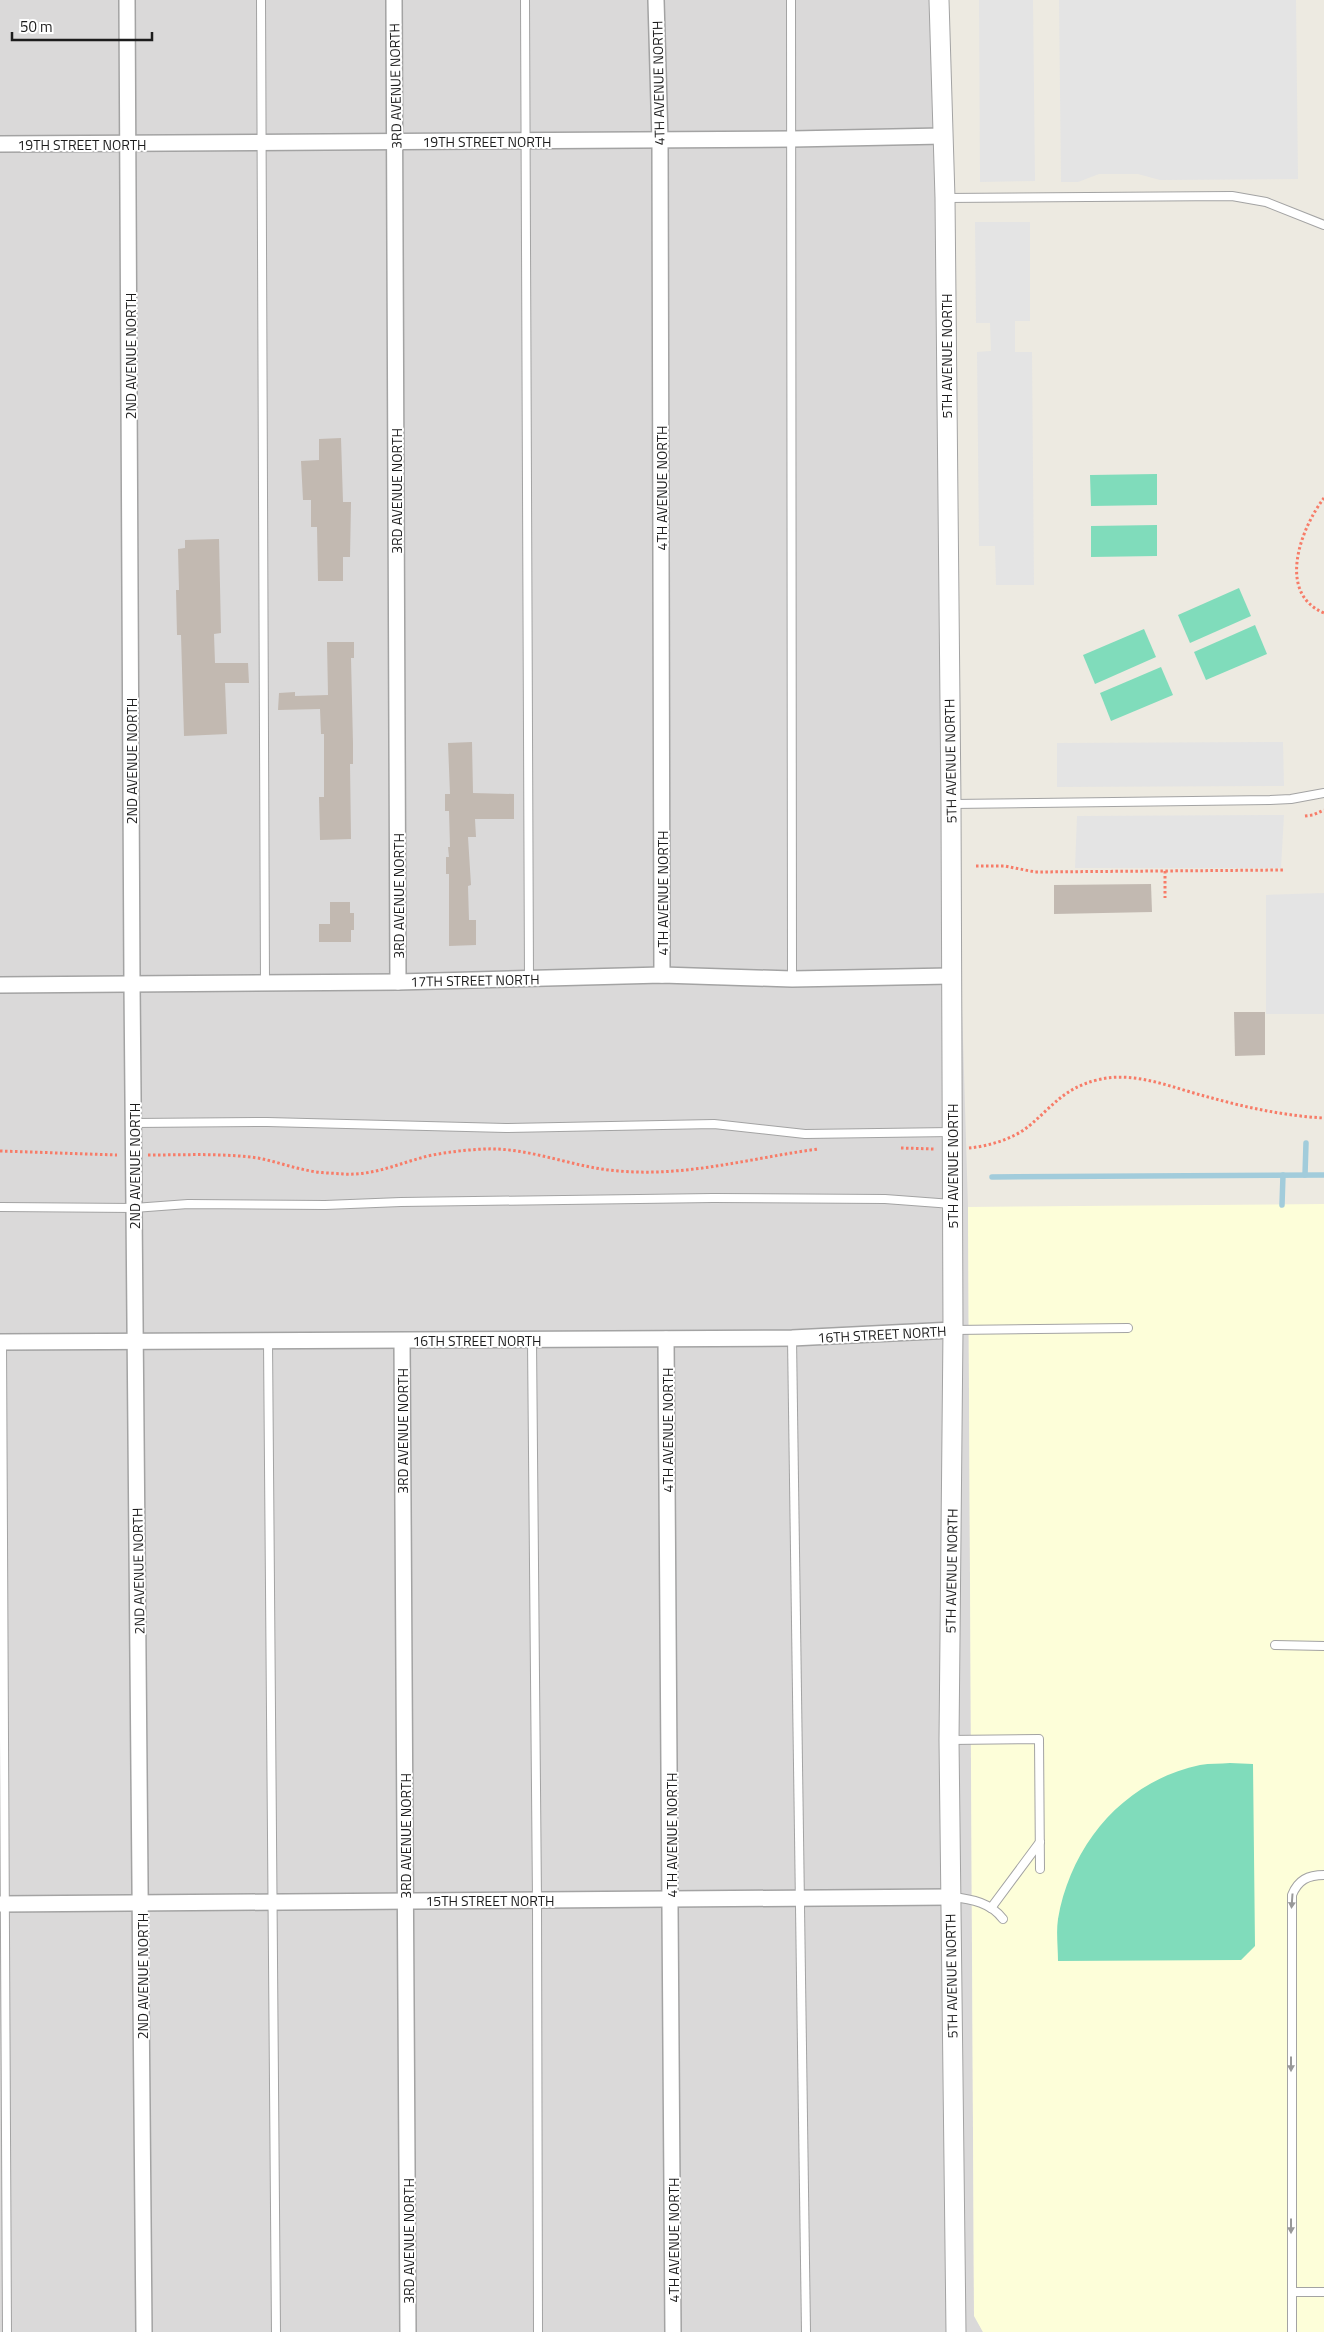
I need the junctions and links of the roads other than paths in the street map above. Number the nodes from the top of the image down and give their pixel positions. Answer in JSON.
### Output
{"nodes":[{"id":1,"x":127,"y":0,"type":"edge"},
{"id":2,"x":261,"y":0,"type":"edge"},
{"id":3,"x":394,"y":0,"type":"edge"},
{"id":4,"x":525,"y":0,"type":"edge"},
{"id":5,"x":656,"y":0,"type":"edge"},
{"id":6,"x":790,"y":0,"type":"edge"},
{"id":7,"x":939,"y":0,"type":"edge"},
{"id":8,"x":943,"y":136,"type":"junction"},
{"id":9,"x":792,"y":139,"type":"junction"},
{"id":10,"x":660,"y":140,"type":"junction"},
{"id":11,"x":526,"y":141,"type":"junction"},
{"id":12,"x":262,"y":142,"type":"junction"},
{"id":13,"x":395,"y":142,"type":"junction"},
{"id":14,"x":129,"y":143,"type":"junction"},
{"id":15,"x":0,"y":144,"type":"edge"},
{"id":16,"x":945,"y":198,"type":"junction"},
{"id":17,"x":1324,"y":225,"type":"edge"},
{"id":18,"x":1324,"y":793,"type":"edge"},
{"id":19,"x":950,"y":804,"type":"junction"},
{"id":20,"x":662,"y":975,"type":"junction"},
{"id":21,"x":950,"y":976,"type":"junction"},
{"id":22,"x":529,"y":979,"type":"junction"},
{"id":23,"x":792,"y":979,"type":"junction"},
{"id":24,"x":398,"y":982,"type":"junction"},
{"id":25,"x":265,"y":983,"type":"junction"},
{"id":26,"x":132,"y":984,"type":"junction"},
{"id":27,"x":0,"y":985,"type":"edge"},
{"id":28,"x":134,"y":1123,"type":"junction"},
{"id":29,"x":952,"y":1141,"type":"junction"},
{"id":30,"x":952,"y":1204,"type":"junction"},
{"id":31,"x":0,"y":1208,"type":"edge"},
{"id":32,"x":134,"y":1208,"type":"junction"},
{"id":33,"x":1128,"y":1328,"type":"dead end"},
{"id":34,"x":953,"y":1330,"type":"junction"},
{"id":35,"x":792,"y":1338,"type":"junction"},
{"id":36,"x":666,"y":1339,"type":"junction"},
{"id":37,"x":532,"y":1340,"type":"junction"},
{"id":38,"x":136,"y":1341,"type":"junction"},
{"id":39,"x":268,"y":1341,"type":"junction"},
{"id":40,"x":402,"y":1341,"type":"junction"},
{"id":41,"x":1,"y":1342,"type":"edge"},
{"id":42,"x":1275,"y":1645,"type":"dead end"},
{"id":43,"x":1324,"y":1646,"type":"edge"},
{"id":44,"x":949,"y":1740,"type":"junction"},
{"id":45,"x":1040,"y":1842,"type":"junction"},
{"id":46,"x":1040,"y":1869,"type":"dead end"},
{"id":47,"x":1324,"y":1875,"type":"edge"},
{"id":48,"x":950,"y":1897,"type":"junction"},
{"id":49,"x":800,"y":1898,"type":"junction"},
{"id":50,"x":671,"y":1899,"type":"junction"},
{"id":51,"x":537,"y":1900,"type":"junction"},
{"id":52,"x":405,"y":1901,"type":"junction"},
{"id":53,"x":273,"y":1902,"type":"junction"},
{"id":54,"x":141,"y":1903,"type":"junction"},
{"id":55,"x":3,"y":1904,"type":"edge"},
{"id":56,"x":991,"y":1908,"type":"junction"},
{"id":57,"x":1003,"y":1919,"type":"dead end"},
{"id":58,"x":1292,"y":2292,"type":"junction"},
{"id":59,"x":1324,"y":2292,"type":"edge"},
{"id":60,"x":7,"y":2332,"type":"edge"},
{"id":61,"x":144,"y":2332,"type":"edge"},
{"id":62,"x":276,"y":2332,"type":"edge"},
{"id":63,"x":408,"y":2332,"type":"edge"},
{"id":64,"x":538,"y":2332,"type":"edge"},
{"id":65,"x":673,"y":2332,"type":"edge"},
{"id":66,"x":806,"y":2332,"type":"edge"},
{"id":67,"x":956,"y":2332,"type":"edge"},
{"id":68,"x":1292,"y":2332,"type":"edge"}],
"edges":[{"from":1,"to":14,"type":"street","name":"2ND AVENUE NORTH"},
{"from":2,"to":12,"type":"lane"},
{"from":3,"to":13,"type":"street","name":"3RD AVENUE NORTH"},
{"from":4,"to":11,"type":"lane"},
{"from":5,"to":10,"type":"street","name":"4TH AVENUE NORTH"},
{"from":6,"to":9,"type":"lane"},
{"from":7,"to":8,"type":"street","name":"5TH AVENUE NORTH"},
{"from":8,"to":9,"type":"street","name":"19TH STREET NORTH"},
{"from":8,"to":16,"type":"street","name":"5TH AVENUE NORTH"},
{"from":9,"to":10,"type":"street","name":"19TH STREET NORTH"},
{"from":9,"to":23,"type":"lane"},
{"from":10,"to":11,"type":"street","name":"19TH STREET NORTH"},
{"from":10,"to":20,"type":"street","name":"4TH AVENUE NORTH"},
{"from":11,"to":13,"type":"street","name":"19TH STREET NORTH"},
{"from":11,"to":22,"type":"lane"},
{"from":12,"to":13,"type":"street","name":"19TH STREET NORTH"},
{"from":12,"to":14,"type":"street","name":"19TH STREET NORTH"},
{"from":12,"to":25,"type":"lane"},
{"from":13,"to":24,"type":"street","name":"3RD AVENUE NORTH"},
{"from":14,"to":15,"type":"street","name":"19TH STREET NORTH"},
{"from":14,"to":26,"type":"street","name":"2ND AVENUE NORTH"},
{"from":16,"to":17,"type":"lane"},
{"from":16,"to":19,"type":"street","name":"5TH AVENUE NORTH"},
{"from":18,"to":19,"type":"lane"},
{"from":19,"to":21,"type":"street","name":"5TH AVENUE NORTH"},
{"from":20,"to":22,"type":"street","name":"17TH STREET NORTH"},
{"from":20,"to":23,"type":"street","name":"17TH STREET NORTH"},
{"from":21,"to":23,"type":"street","name":"17TH STREET NORTH"},
{"from":21,"to":29,"type":"street","name":"5TH AVENUE NORTH"},
{"from":22,"to":24,"type":"street","name":"17TH STREET NORTH"},
{"from":24,"to":25,"type":"street","name":"17TH STREET NORTH"},
{"from":25,"to":26,"type":"street","name":"17TH STREET NORTH"},
{"from":26,"to":27,"type":"street","name":"17TH STREET NORTH"},
{"from":26,"to":28,"type":"street","name":"2ND AVENUE NORTH"},
{"from":28,"to":29,"type":"lane"},
{"from":28,"to":32,"type":"street","name":"2ND AVENUE NORTH"},
{"from":29,"to":30,"type":"street","name":"5TH AVENUE NORTH"},
{"from":30,"to":32,"type":"lane"},
{"from":30,"to":34,"type":"street","name":"5TH AVENUE NORTH"},
{"from":31,"to":32,"type":"lane"},
{"from":32,"to":38,"type":"street","name":"2ND AVENUE NORTH"},
{"from":33,"to":34,"type":"lane"},
{"from":34,"to":35,"type":"street","name":"16TH STREET NORTH"},
{"from":34,"to":44,"type":"street","name":"5TH AVENUE NORTH"},
{"from":35,"to":36,"type":"street","name":"16TH STREET NORTH"},
{"from":35,"to":49,"type":"lane"},
{"from":36,"to":37,"type":"street","name":"16TH STREET NORTH"},
{"from":36,"to":50,"type":"street","name":"4TH AVENUE NORTH"},
{"from":37,"to":40,"type":"street","name":"16TH STREET NORTH"},
{"from":37,"to":51,"type":"lane"},
{"from":38,"to":39,"type":"street","name":"16TH STREET NORTH"},
{"from":38,"to":41,"type":"street","name":"16TH STREET NORTH"},
{"from":38,"to":54,"type":"street","name":"2ND AVENUE NORTH"},
{"from":39,"to":40,"type":"street","name":"16TH STREET NORTH"},
{"from":39,"to":53,"type":"lane"},
{"from":40,"to":52,"type":"street","name":"3RD AVENUE NORTH"},
{"from":41,"to":55,"type":"lane"},
{"from":42,"to":43,"type":"lane"},
{"from":44,"to":45,"type":"lane"},
{"from":44,"to":48,"type":"street","name":"5TH AVENUE NORTH"},
{"from":45,"to":46,"type":"lane"},
{"from":45,"to":56,"type":"lane"},
{"from":47,"to":58,"type":"lane","one_way":true},
{"from":48,"to":49,"type":"street","name":"15TH STREET NORTH"},
{"from":48,"to":56,"type":"lane"},
{"from":48,"to":67,"type":"street","name":"5TH AVENUE NORTH"},
{"from":49,"to":50,"type":"street","name":"15TH STREET NORTH"},
{"from":49,"to":66,"type":"lane"},
{"from":50,"to":51,"type":"street","name":"15TH STREET NORTH"},
{"from":50,"to":65,"type":"street","name":"4TH AVENUE NORTH"},
{"from":51,"to":52,"type":"street","name":"15TH STREET NORTH"},
{"from":51,"to":64,"type":"lane"},
{"from":52,"to":53,"type":"street","name":"15TH STREET NORTH"},
{"from":52,"to":63,"type":"street","name":"3RD AVENUE NORTH"},
{"from":53,"to":54,"type":"street","name":"15TH STREET NORTH"},
{"from":53,"to":62,"type":"lane"},
{"from":54,"to":55,"type":"street","name":"15TH STREET NORTH"},
{"from":54,"to":61,"type":"street","name":"2ND AVENUE NORTH"},
{"from":55,"to":60,"type":"lane"},
{"from":56,"to":57,"type":"lane"},
{"from":58,"to":59,"type":"lane"},
{"from":58,"to":68,"type":"lane"}]}
